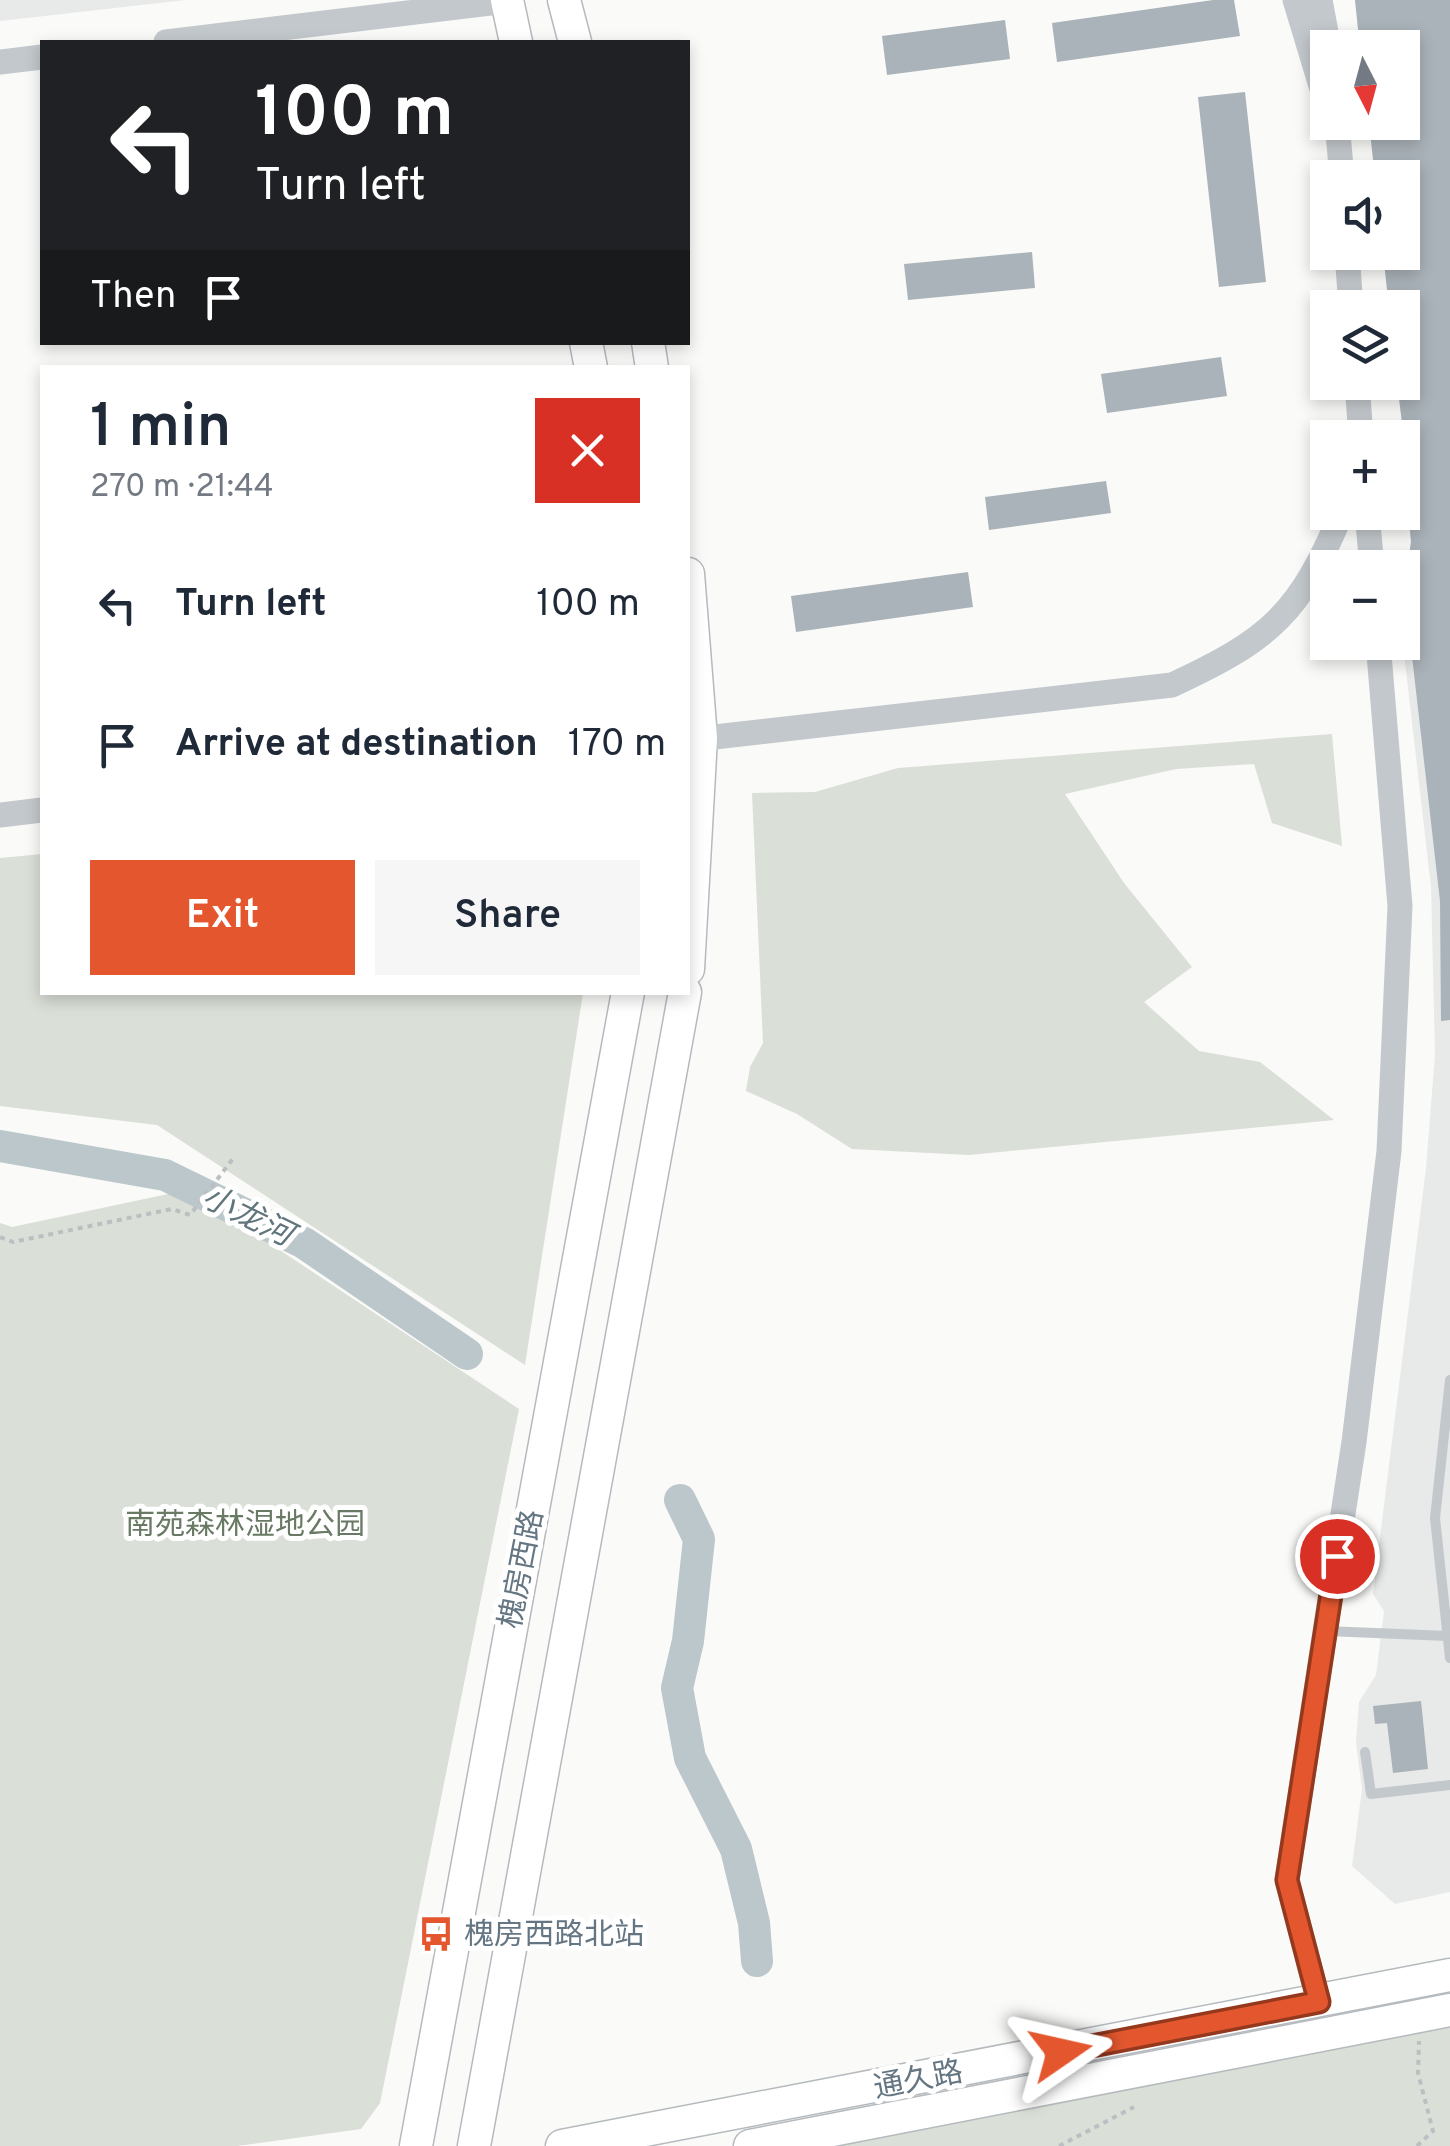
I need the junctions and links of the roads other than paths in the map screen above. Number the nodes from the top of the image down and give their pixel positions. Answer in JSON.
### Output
{"nodes":[{"id":1,"x":564,"y":0,"type":"edge"},
{"id":2,"x":1296,"y":0,"type":"edge"},
{"id":3,"x":1320,"y":0,"type":"edge"},
{"id":4,"x":507,"y":1,"type":"edge"},
{"id":5,"x":1326,"y":30,"type":"edge"},
{"id":6,"x":183,"y":40,"type":"edge"},
{"id":7,"x":516,"y":40,"type":"edge"},
{"id":8,"x":574,"y":40,"type":"edge"},
{"id":9,"x":1310,"y":48,"type":"edge"},
{"id":10,"x":40,"y":57,"type":"edge"},
{"id":11,"x":0,"y":62,"type":"edge"},
{"id":12,"x":1334,"y":530,"type":"edge"},
{"id":13,"x":690,"y":629,"type":"edge"},
{"id":14,"x":1380,"y":660,"type":"edge"},
{"id":15,"x":694,"y":739,"type":"edge"},
{"id":16,"x":40,"y":810,"type":"edge"},
{"id":17,"x":0,"y":814,"type":"edge"},
{"id":18,"x":690,"y":892,"type":"edge"},
{"id":19,"x":627,"y":995,"type":"edge"},
{"id":20,"x":684,"y":995,"type":"edge"},
{"id":21,"x":1450,"y":1380,"type":"edge"},
{"id":22,"x":1325,"y":1631,"type":"junction"},
{"id":23,"x":1448,"y":1636,"type":"junction"},
{"id":24,"x":1450,"y":1658,"type":"edge"},
{"id":25,"x":1365,"y":1752,"type":"dead end"},
{"id":26,"x":1450,"y":1785,"type":"edge"},
{"id":27,"x":1450,"y":1975,"type":"edge"},
{"id":28,"x":1319,"y":2002,"type":"junction"},
{"id":29,"x":1450,"y":2010,"type":"edge"},
{"id":30,"x":416,"y":2146,"type":"edge"},
{"id":31,"x":474,"y":2146,"type":"edge"},
{"id":32,"x":562,"y":2146,"type":"edge"},
{"id":33,"x":750,"y":2146,"type":"edge"}],
"edges":[{"from":1,"to":8,"type":"main road"},
{"from":2,"to":9,"type":"street"},
{"from":3,"to":5,"type":"street"},
{"from":4,"to":6,"type":"street"},
{"from":4,"to":7,"type":"main road"},
{"from":10,"to":11,"type":"street"},
{"from":12,"to":15,"type":"street"},
{"from":13,"to":15,"type":"main road"},
{"from":14,"to":22,"type":"street"},
{"from":15,"to":18,"type":"main road"},
{"from":16,"to":17,"type":"street"},
{"from":19,"to":30,"type":"main road","name":"槐房西路"},
{"from":20,"to":31,"type":"main road","name":"槐房西路"},
{"from":21,"to":23,"type":"lane"},
{"from":22,"to":23,"type":"lane"},
{"from":22,"to":28,"type":"street"},
{"from":23,"to":24,"type":"lane"},
{"from":25,"to":26,"type":"lane"},
{"from":27,"to":28,"type":"main road","name":"通久路"},
{"from":28,"to":32,"type":"main road","name":"通久路"},
{"from":29,"to":33,"type":"main road","name":"通久路"}]}
